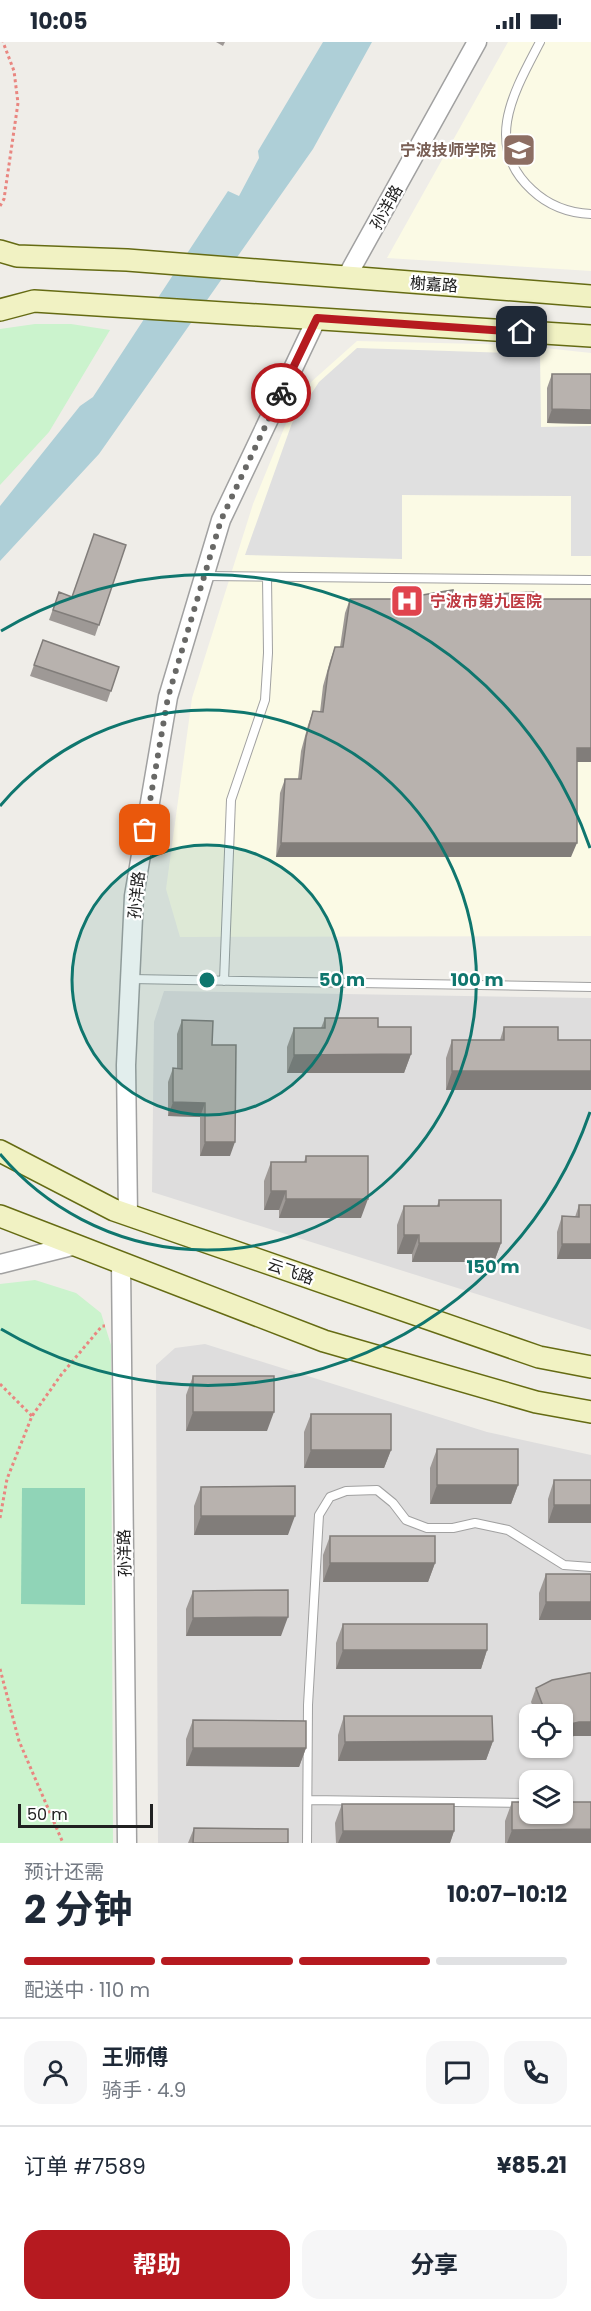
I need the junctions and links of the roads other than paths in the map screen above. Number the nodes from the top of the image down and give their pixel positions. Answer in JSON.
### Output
{"nodes":[{"id":1,"x":477,"y":42,"type":"edge"},
{"id":2,"x":540,"y":42,"type":"edge"},
{"id":3,"x":591,"y":214,"type":"edge"},
{"id":4,"x":0,"y":251,"type":"edge"},
{"id":5,"x":346,"y":278,"type":"junction"},
{"id":6,"x":591,"y":296,"type":"edge"},
{"id":7,"x":0,"y":310,"type":"edge"},
{"id":8,"x":317,"y":318,"type":"junction"},
{"id":9,"x":591,"y":336,"type":"edge"},
{"id":10,"x":204,"y":576,"type":"junction"},
{"id":11,"x":267,"y":577,"type":"junction"},
{"id":12,"x":591,"y":579,"type":"edge"},
{"id":13,"x":130,"y":979,"type":"junction"},
{"id":14,"x":224,"y":981,"type":"junction"},
{"id":15,"x":591,"y":987,"type":"edge"},
{"id":16,"x":0,"y":1151,"type":"edge"},
{"id":17,"x":128,"y":1215,"type":"junction"},
{"id":18,"x":0,"y":1216,"type":"edge"},
{"id":19,"x":76,"y":1245,"type":"junction"},
{"id":20,"x":121,"y":1263,"type":"junction"},
{"id":21,"x":0,"y":1264,"type":"edge"},
{"id":22,"x":591,"y":1367,"type":"edge"},
{"id":23,"x":591,"y":1412,"type":"edge"},
{"id":24,"x":591,"y":1567,"type":"edge"},
{"id":25,"x":308,"y":1800,"type":"junction"},
{"id":26,"x":519,"y":1803,"type":"edge"},
{"id":27,"x":127,"y":1843,"type":"edge"},
{"id":28,"x":307,"y":1843,"type":"edge"}],
"edges":[{"from":1,"to":5,"type":"street","name":"孙洋路"},
{"from":2,"to":3,"type":"lane"},
{"from":4,"to":5,"type":"main road","name":"榭嘉路"},
{"from":5,"to":6,"type":"main road","name":"榭嘉路"},
{"from":7,"to":8,"type":"main road"},
{"from":8,"to":9,"type":"main road"},
{"from":8,"to":10,"type":"street","name":"孙洋路"},
{"from":10,"to":11,"type":"lane"},
{"from":10,"to":13,"type":"street","name":"孙洋路"},
{"from":11,"to":12,"type":"lane"},
{"from":11,"to":14,"type":"lane"},
{"from":13,"to":14,"type":"lane"},
{"from":13,"to":17,"type":"street","name":"孙洋路"},
{"from":14,"to":15,"type":"lane"},
{"from":16,"to":17,"type":"main road","name":"云飞路"},
{"from":17,"to":22,"type":"main road","name":"云飞路"},
{"from":18,"to":19,"type":"main road"},
{"from":19,"to":20,"type":"main road"},
{"from":19,"to":21,"type":"street"},
{"from":20,"to":23,"type":"main road"},
{"from":20,"to":27,"type":"street","name":"孙洋路"},
{"from":24,"to":25,"type":"lane"},
{"from":25,"to":26,"type":"lane"},
{"from":25,"to":28,"type":"lane"}]}
